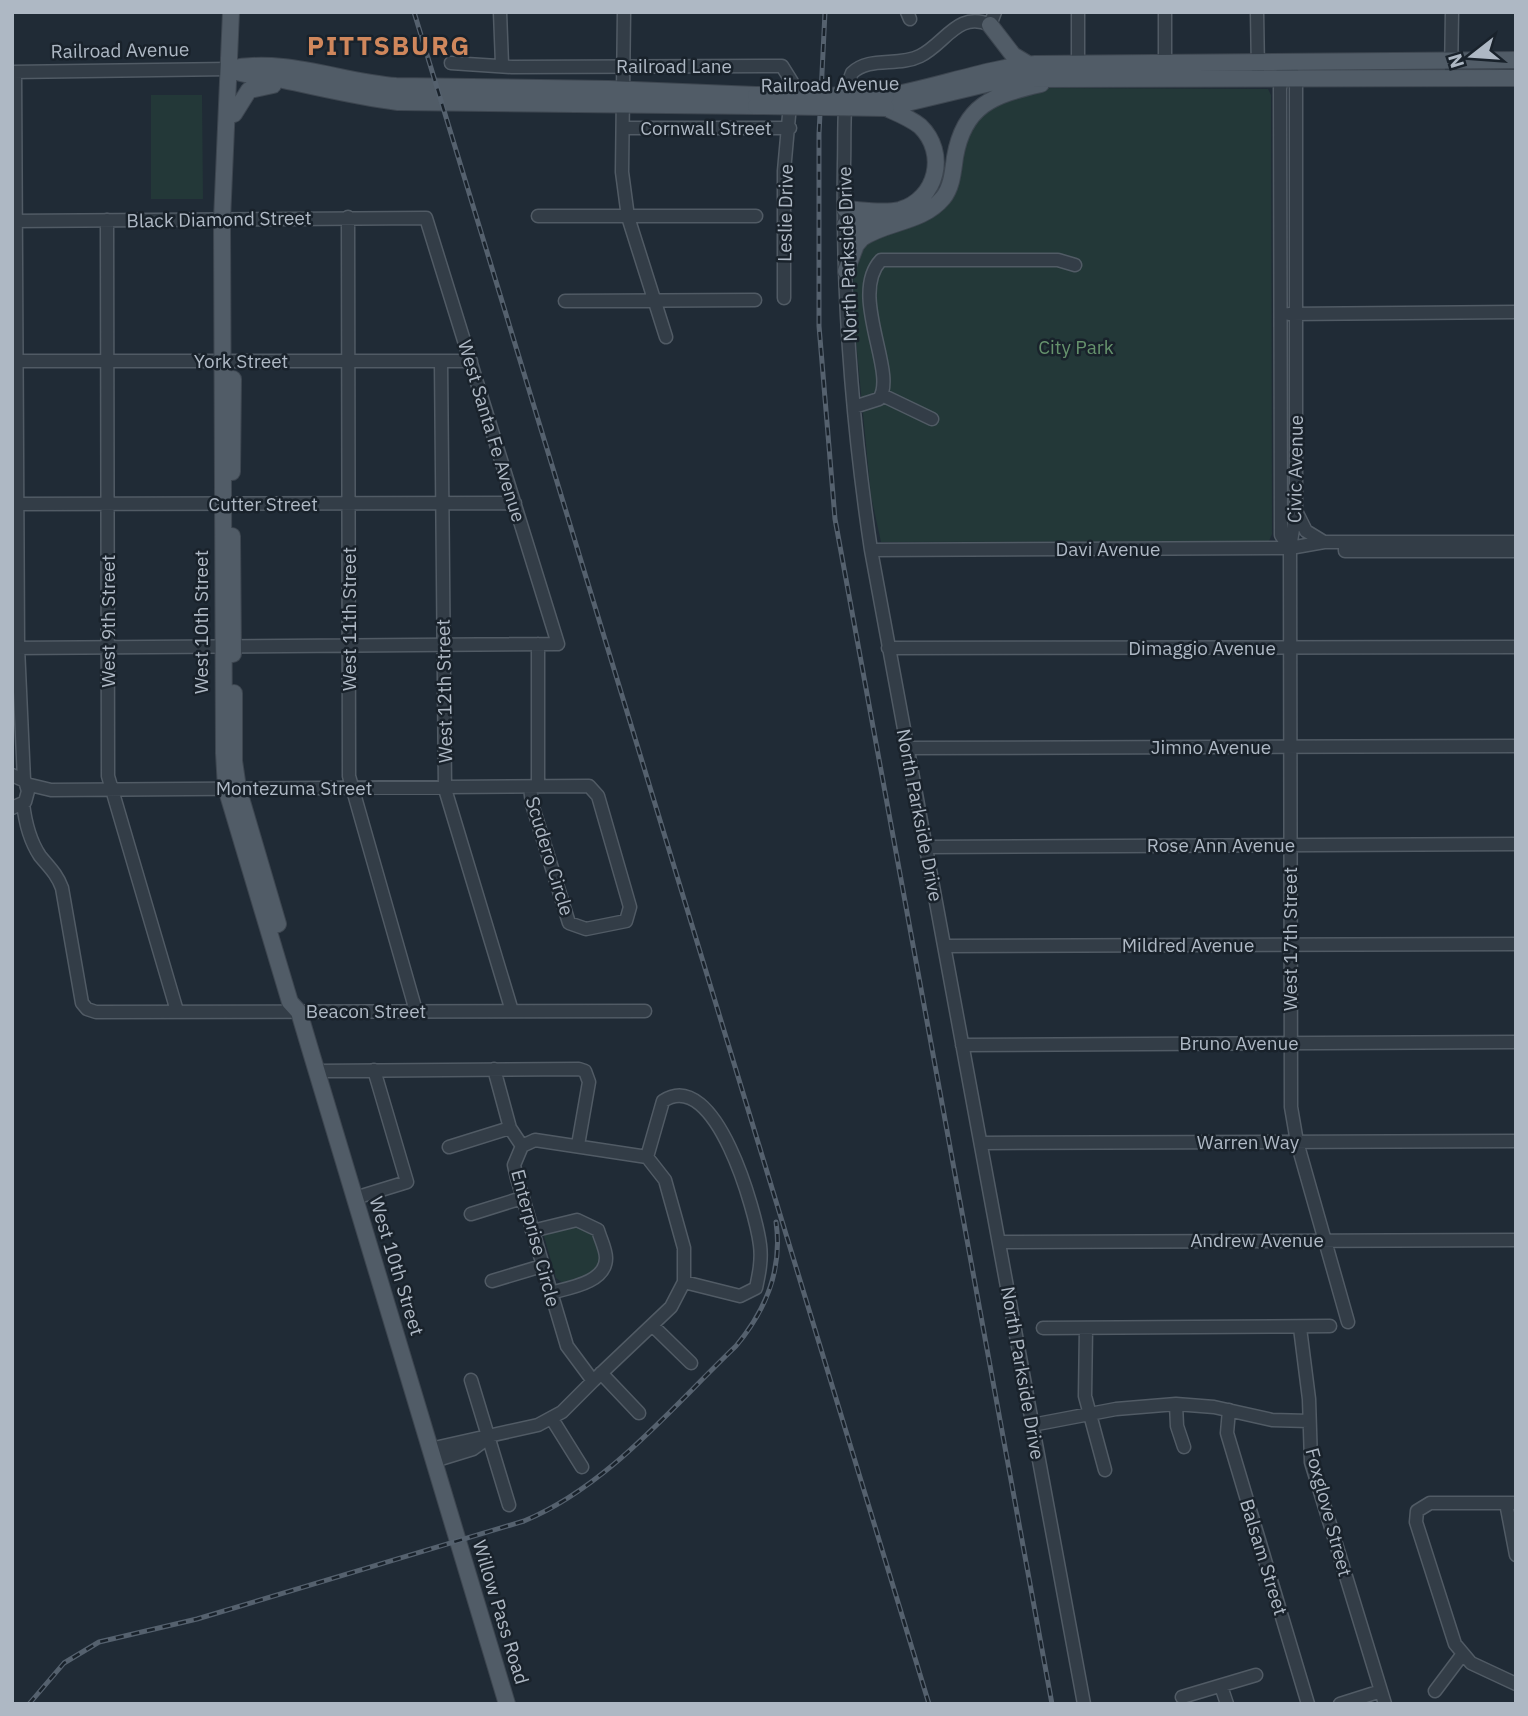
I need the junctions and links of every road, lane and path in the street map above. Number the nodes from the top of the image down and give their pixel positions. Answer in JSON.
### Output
{"nodes":[{"id":1,"x":231,"y":12,"type":"edge"},
{"id":2,"x":500,"y":12,"type":"edge"},
{"id":3,"x":624,"y":12,"type":"edge"},
{"id":4,"x":1078,"y":12,"type":"edge"},
{"id":5,"x":1165,"y":12,"type":"edge"},
{"id":6,"x":1257,"y":12,"type":"edge"},
{"id":7,"x":1452,"y":12,"type":"edge"},
{"id":8,"x":992,"y":19,"type":"edge"},
{"id":9,"x":1516,"y":60,"type":"edge"},
{"id":10,"x":1078,"y":62,"type":"junction"},
{"id":11,"x":1258,"y":62,"type":"junction"},
{"id":12,"x":1287,"y":62,"type":"junction"},
{"id":13,"x":451,"y":63,"type":"dead end"},
{"id":14,"x":502,"y":64,"type":"junction"},
{"id":15,"x":1028,"y":64,"type":"junction"},
{"id":16,"x":624,"y":66,"type":"junction"},
{"id":17,"x":229,"y":69,"type":"junction"},
{"id":18,"x":1451,"y":69,"type":"junction"},
{"id":19,"x":1165,"y":70,"type":"junction"},
{"id":20,"x":14,"y":72,"type":"edge"},
{"id":21,"x":987,"y":72,"type":"junction"},
{"id":22,"x":1071,"y":78,"type":"junction"},
{"id":23,"x":1257,"y":78,"type":"junction"},
{"id":24,"x":1288,"y":78,"type":"junction"},
{"id":25,"x":1516,"y":78,"type":"edge"},
{"id":26,"x":302,"y":86,"type":"junction"},
{"id":27,"x":624,"y":90,"type":"junction"},
{"id":28,"x":756,"y":100,"type":"junction"},
{"id":29,"x":886,"y":102,"type":"junction"},
{"id":30,"x":624,"y":107,"type":"junction"},
{"id":31,"x":234,"y":114,"type":"junction"},
{"id":32,"x":622,"y":128,"type":"junction"},
{"id":33,"x":790,"y":128,"type":"junction"},
{"id":34,"x":538,"y":216,"type":"dead end"},
{"id":35,"x":756,"y":216,"type":"dead end"},
{"id":36,"x":348,"y":217,"type":"junction"},
{"id":37,"x":628,"y":217,"type":"junction"},
{"id":38,"x":845,"y":217,"type":"junction"},
{"id":39,"x":426,"y":218,"type":"joint"},
{"id":40,"x":107,"y":220,"type":"junction"},
{"id":41,"x":227,"y":220,"type":"junction"},
{"id":42,"x":14,"y":221,"type":"edge"},
{"id":43,"x":898,"y":223,"type":"junction"},
{"id":44,"x":1075,"y":265,"type":"dead end"},
{"id":45,"x":846,"y":271,"type":"junction"},
{"id":46,"x":784,"y":298,"type":"dead end"},
{"id":47,"x":656,"y":299,"type":"junction"},
{"id":48,"x":755,"y":300,"type":"dead end"},
{"id":49,"x":565,"y":301,"type":"dead end"},
{"id":50,"x":1516,"y":312,"type":"edge"},
{"id":51,"x":1282,"y":314,"type":"junction"},
{"id":52,"x":1296,"y":314,"type":"junction"},
{"id":53,"x":666,"y":337,"type":"dead end"},
{"id":54,"x":14,"y":361,"type":"edge"},
{"id":55,"x":108,"y":361,"type":"junction"},
{"id":56,"x":228,"y":361,"type":"junction"},
{"id":57,"x":347,"y":361,"type":"junction"},
{"id":58,"x":471,"y":361,"type":"junction"},
{"id":59,"x":442,"y":362,"type":"junction"},
{"id":60,"x":882,"y":396,"type":"junction"},
{"id":61,"x":855,"y":407,"type":"junction"},
{"id":62,"x":932,"y":419,"type":"dead end"},
{"id":63,"x":108,"y":503,"type":"junction"},
{"id":64,"x":348,"y":503,"type":"junction"},
{"id":65,"x":514,"y":503,"type":"junction"},
{"id":66,"x":15,"y":504,"type":"edge"},
{"id":67,"x":443,"y":504,"type":"junction"},
{"id":68,"x":227,"y":505,"type":"junction"},
{"id":69,"x":1296,"y":510,"type":"junction"},
{"id":70,"x":1324,"y":542,"type":"junction"},
{"id":71,"x":1345,"y":542,"type":"junction"},
{"id":72,"x":1516,"y":542,"type":"edge"},
{"id":73,"x":1290,"y":548,"type":"junction"},
{"id":74,"x":871,"y":550,"type":"junction"},
{"id":75,"x":1516,"y":551,"type":"edge"},
{"id":76,"x":538,"y":644,"type":"junction"},
{"id":77,"x":443,"y":645,"type":"junction"},
{"id":78,"x":108,"y":646,"type":"junction"},
{"id":79,"x":349,"y":646,"type":"junction"},
{"id":80,"x":228,"y":647,"type":"junction"},
{"id":81,"x":1290,"y":647,"type":"junction"},
{"id":82,"x":1516,"y":647,"type":"edge"},
{"id":83,"x":15,"y":648,"type":"edge"},
{"id":84,"x":888,"y":648,"type":"junction"},
{"id":85,"x":1516,"y":746,"type":"edge"},
{"id":86,"x":1291,"y":747,"type":"junction"},
{"id":87,"x":907,"y":748,"type":"junction"},
{"id":88,"x":21,"y":779,"type":"edge"},
{"id":89,"x":534,"y":787,"type":"junction"},
{"id":90,"x":232,"y":788,"type":"junction"},
{"id":91,"x":109,"y":789,"type":"junction"},
{"id":92,"x":350,"y":789,"type":"junction"},
{"id":93,"x":445,"y":789,"type":"junction"},
{"id":94,"x":51,"y":790,"type":"junction"},
{"id":95,"x":18,"y":805,"type":"edge"},
{"id":96,"x":1516,"y":844,"type":"edge"},
{"id":97,"x":1291,"y":845,"type":"junction"},
{"id":98,"x":926,"y":847,"type":"junction"},
{"id":99,"x":1290,"y":944,"type":"junction"},
{"id":100,"x":1516,"y":944,"type":"edge"},
{"id":101,"x":944,"y":946,"type":"junction"},
{"id":102,"x":416,"y":1011,"type":"junction"},
{"id":103,"x":512,"y":1011,"type":"junction"},
{"id":104,"x":645,"y":1011,"type":"dead end"},
{"id":105,"x":177,"y":1012,"type":"junction"},
{"id":106,"x":299,"y":1012,"type":"junction"},
{"id":107,"x":1516,"y":1042,"type":"edge"},
{"id":108,"x":1289,"y":1043,"type":"junction"},
{"id":109,"x":962,"y":1045,"type":"junction"},
{"id":110,"x":494,"y":1069,"type":"junction"},
{"id":111,"x":374,"y":1070,"type":"junction"},
{"id":112,"x":317,"y":1071,"type":"junction"},
{"id":113,"x":510,"y":1128,"type":"junction"},
{"id":114,"x":1516,"y":1141,"type":"edge"},
{"id":115,"x":1297,"y":1142,"type":"junction"},
{"id":116,"x":981,"y":1143,"type":"junction"},
{"id":117,"x":578,"y":1145,"type":"junction"},
{"id":118,"x":522,"y":1146,"type":"junction"},
{"id":119,"x":449,"y":1147,"type":"dead end"},
{"id":120,"x":647,"y":1157,"type":"junction"},
{"id":121,"x":355,"y":1198,"type":"junction"},
{"id":122,"x":522,"y":1198,"type":"junction"},
{"id":123,"x":471,"y":1214,"type":"dead end"},
{"id":124,"x":532,"y":1231,"type":"junction"},
{"id":125,"x":1327,"y":1240,"type":"junction"},
{"id":126,"x":1516,"y":1240,"type":"edge"},
{"id":127,"x":999,"y":1242,"type":"junction"},
{"id":128,"x":542,"y":1266,"type":"junction"},
{"id":129,"x":492,"y":1281,"type":"dead end"},
{"id":130,"x":684,"y":1282,"type":"junction"},
{"id":131,"x":550,"y":1293,"type":"junction"},
{"id":132,"x":1348,"y":1322,"type":"dead end"},
{"id":133,"x":652,"y":1325,"type":"junction"},
{"id":134,"x":1330,"y":1326,"type":"dead end"},
{"id":135,"x":1044,"y":1328,"type":"dead end"},
{"id":136,"x":1086,"y":1328,"type":"junction"},
{"id":137,"x":1300,"y":1328,"type":"junction"},
{"id":138,"x":691,"y":1363,"type":"dead end"},
{"id":139,"x":597,"y":1377,"type":"junction"},
{"id":140,"x":471,"y":1381,"type":"dead end"},
{"id":141,"x":1176,"y":1404,"type":"junction"},
{"id":142,"x":1228,"y":1410,"type":"junction"},
{"id":143,"x":639,"y":1413,"type":"dead end"},
{"id":144,"x":1088,"y":1416,"type":"junction"},
{"id":145,"x":552,"y":1419,"type":"junction"},
{"id":146,"x":1309,"y":1421,"type":"junction"},
{"id":147,"x":1032,"y":1425,"type":"junction"},
{"id":148,"x":489,"y":1438,"type":"junction"},
{"id":149,"x":1184,"y":1447,"type":"dead end"},
{"id":150,"x":432,"y":1455,"type":"junction"},
{"id":151,"x":582,"y":1467,"type":"dead end"},
{"id":152,"x":1105,"y":1470,"type":"dead end"},
{"id":153,"x":1511,"y":1503,"type":"edge"},
{"id":154,"x":509,"y":1505,"type":"dead end"},
{"id":155,"x":455,"y":1532,"type":"joint"},
{"id":156,"x":1516,"y":1555,"type":"edge"},
{"id":157,"x":1462,"y":1655,"type":"junction"},
{"id":158,"x":1256,"y":1675,"type":"dead end"},
{"id":159,"x":1516,"y":1684,"type":"edge"},
{"id":160,"x":1221,"y":1686,"type":"junction"},
{"id":161,"x":1435,"y":1690,"type":"dead end"},
{"id":162,"x":1182,"y":1697,"type":"dead end"},
{"id":163,"x":1383,"y":1698,"type":"edge"},
{"id":164,"x":507,"y":1704,"type":"edge"},
{"id":165,"x":1084,"y":1704,"type":"edge"},
{"id":166,"x":1227,"y":1704,"type":"edge"},
{"id":167,"x":1308,"y":1704,"type":"edge"},
{"id":168,"x":1340,"y":1704,"type":"edge"}],
"edges":[{"from":1,"to":17,"type":"main road"},
{"from":2,"to":14,"type":"street"},
{"from":3,"to":16,"type":"street"},
{"from":4,"to":10,"type":"street"},
{"from":5,"to":19,"type":"street"},
{"from":6,"to":11,"type":"street"},
{"from":7,"to":18,"type":"street"},
{"from":8,"to":15,"type":"main road"},
{"from":8,"to":21,"type":"main road"},
{"from":8,"to":38,"type":"street","name":"North Parkside Drive"},
{"from":9,"to":18,"type":"main road","name":"Railroad Avenue"},
{"from":10,"to":15,"type":"main road","name":"Railroad Avenue"},
{"from":10,"to":19,"type":"main road","name":"Railroad Avenue"},
{"from":11,"to":12,"type":"main road","name":"Railroad Avenue"},
{"from":11,"to":19,"type":"main road","name":"Railroad Avenue"},
{"from":11,"to":23,"type":"street"},
{"from":12,"to":18,"type":"main road","name":"Railroad Avenue"},
{"from":12,"to":24,"type":"street","name":"Civic Avenue"},
{"from":13,"to":14,"type":"street","name":"Railroad Lane"},
{"from":14,"to":16,"type":"street","name":"Railroad Lane"},
{"from":15,"to":21,"type":"main road","name":"Railroad Avenue"},
{"from":16,"to":27,"type":"street"},
{"from":16,"to":33,"type":"street","name":"Railroad Lane"},
{"from":17,"to":20,"type":"street","name":"Railroad Avenue"},
{"from":17,"to":26,"type":"main road","name":"Railroad Avenue"},
{"from":17,"to":27,"type":"main road","name":"Railroad Avenue"},
{"from":17,"to":31,"type":"main road"},
{"from":17,"to":41,"type":"main road"},
{"from":18,"to":24,"type":"main road","name":"Railroad Avenue"},
{"from":18,"to":25,"type":"main road","name":"Railroad Avenue"},
{"from":19,"to":22,"type":"main road","name":"Railroad Avenue"},
{"from":19,"to":23,"type":"main road","name":"Railroad Avenue"},
{"from":20,"to":42,"type":"street"},
{"from":21,"to":29,"type":"main road","name":"Railroad Avenue"},
{"from":22,"to":29,"type":"main road","name":"Railroad Avenue"},
{"from":22,"to":43,"type":"main road"},
{"from":23,"to":24,"type":"main road","name":"Railroad Avenue"},
{"from":24,"to":51,"type":"street","name":"Civic Avenue"},
{"from":24,"to":52,"type":"street","name":"Civic Avenue"},
{"from":26,"to":30,"type":"main road","name":"Railroad Avenue"},
{"from":26,"to":31,"type":"main road"},
{"from":27,"to":28,"type":"main road","name":"Railroad Avenue"},
{"from":27,"to":30,"type":"street"},
{"from":28,"to":29,"type":"main road","name":"Railroad Avenue","bridge":true},
{"from":28,"to":30,"type":"main road","name":"Railroad Avenue"},
{"from":29,"to":38,"type":"main road"},
{"from":30,"to":32,"type":"street"},
{"from":31,"to":41,"type":"main road"},
{"from":32,"to":33,"type":"street","name":"Cornwall Street"},
{"from":32,"to":37,"type":"street"},
{"from":33,"to":46,"type":"street","name":"Leslie Drive"},
{"from":34,"to":37,"type":"street"},
{"from":35,"to":37,"type":"street"},
{"from":36,"to":39,"type":"street","name":"Black Diamond Street"},
{"from":36,"to":41,"type":"street","name":"Black Diamond Street"},
{"from":36,"to":57,"type":"street","name":"West 11th Street"},
{"from":37,"to":47,"type":"street"},
{"from":38,"to":43,"type":"main road"},
{"from":38,"to":45,"type":"street","name":"North Parkside Drive"},
{"from":39,"to":58,"type":"street","name":"West Santa Fe Avenue"},
{"from":40,"to":41,"type":"street","name":"Black Diamond Street"},
{"from":40,"to":42,"type":"street","name":"Black Diamond Street"},
{"from":40,"to":55,"type":"street","name":"West 9th Street"},
{"from":41,"to":56,"type":"main road","name":"West 10th Street"},
{"from":42,"to":54,"type":"street"},
{"from":43,"to":45,"type":"main road"},
{"from":44,"to":60,"type":"street"},
{"from":45,"to":61,"type":"street","name":"North Parkside Drive"},
{"from":47,"to":48,"type":"street"},
{"from":47,"to":49,"type":"street"},
{"from":47,"to":53,"type":"street"},
{"from":50,"to":52,"type":"street"},
{"from":51,"to":52,"type":"street"},
{"from":51,"to":73,"type":"street","name":"Civic Avenue"},
{"from":52,"to":69,"type":"street","name":"Civic Avenue"},
{"from":54,"to":55,"type":"street","name":"York Street"},
{"from":54,"to":66,"type":"street"},
{"from":55,"to":56,"type":"street","name":"York Street"},
{"from":55,"to":63,"type":"street","name":"West 9th Street"},
{"from":56,"to":57,"type":"street","name":"York Street"},
{"from":56,"to":68,"type":"main road","name":"West 10th Street"},
{"from":57,"to":59,"type":"street","name":"York Street"},
{"from":57,"to":64,"type":"street","name":"West 11th Street"},
{"from":58,"to":59,"type":"street","name":"York Street"},
{"from":58,"to":65,"type":"street","name":"West Santa Fe Avenue"},
{"from":59,"to":67,"type":"street","name":"West 12th Street"},
{"from":60,"to":61,"type":"street"},
{"from":60,"to":62,"type":"street"},
{"from":61,"to":74,"type":"street","name":"North Parkside Drive"},
{"from":63,"to":66,"type":"street","name":"Cutter Street"},
{"from":63,"to":68,"type":"street","name":"Cutter Street"},
{"from":63,"to":78,"type":"street","name":"West 9th Street"},
{"from":64,"to":67,"type":"street","name":"Cutter Street"},
{"from":64,"to":68,"type":"street","name":"Cutter Street"},
{"from":64,"to":79,"type":"street","name":"West 11th Street"},
{"from":65,"to":67,"type":"street","name":"Cutter Street"},
{"from":65,"to":76,"type":"street","name":"West Santa Fe Avenue"},
{"from":66,"to":83,"type":"street"},
{"from":67,"to":77,"type":"street","name":"West 12th Street"},
{"from":68,"to":80,"type":"main road","name":"West 10th Street"},
{"from":69,"to":70,"type":"street"},
{"from":69,"to":73,"type":"street","name":"Civic Avenue"},
{"from":70,"to":71,"type":"street","name":"Davi Avenue"},
{"from":70,"to":73,"type":"street","name":"Davi Avenue"},
{"from":71,"to":72,"type":"street","name":"Davi Avenue"},
{"from":71,"to":75,"type":"street","name":"Davi Avenue"},
{"from":73,"to":74,"type":"street","name":"Davi Avenue"},
{"from":73,"to":81,"type":"street","name":"West 17th Street"},
{"from":74,"to":84,"type":"street","name":"North Parkside Drive"},
{"from":76,"to":77,"type":"street"},
{"from":76,"to":89,"type":"street"},
{"from":77,"to":79,"type":"street"},
{"from":77,"to":93,"type":"street","name":"West 12th Street"},
{"from":78,"to":80,"type":"street"},
{"from":78,"to":83,"type":"street"},
{"from":78,"to":91,"type":"street","name":"West 9th Street"},
{"from":79,"to":80,"type":"street"},
{"from":79,"to":92,"type":"street","name":"West 11th Street"},
{"from":80,"to":90,"type":"main road","name":"West 10th Street"},
{"from":81,"to":82,"type":"street","name":"Dimaggio Avenue"},
{"from":81,"to":84,"type":"street","name":"Dimaggio Avenue"},
{"from":81,"to":86,"type":"street","name":"West 17th Street"},
{"from":83,"to":88,"type":"street"},
{"from":84,"to":87,"type":"street","name":"North Parkside Drive"},
{"from":85,"to":86,"type":"street","name":"Jimno Avenue"},
{"from":86,"to":87,"type":"street","name":"Jimno Avenue"},
{"from":86,"to":97,"type":"street","name":"West 17th Street"},
{"from":87,"to":98,"type":"street","name":"North Parkside Drive"},
{"from":88,"to":94,"type":"street","name":"Montezuma Street"},
{"from":88,"to":95,"type":"street"},
{"from":89,"to":89,"type":"street","name":"Scudero Circle"},
{"from":89,"to":93,"type":"street","name":"Montezuma Street"},
{"from":90,"to":91,"type":"street","name":"Montezuma Street"},
{"from":90,"to":92,"type":"street","name":"Montezuma Street"},
{"from":90,"to":106,"type":"main road","name":"West 10th Street"},
{"from":91,"to":94,"type":"street","name":"Montezuma Street"},
{"from":91,"to":105,"type":"street","name":"West 9th Street"},
{"from":92,"to":93,"type":"street","name":"Montezuma Street"},
{"from":92,"to":102,"type":"street","name":"West 11th Street"},
{"from":93,"to":103,"type":"street","name":"West 12th Street"},
{"from":94,"to":95,"type":"street","name":"Montezuma Street"},
{"from":95,"to":105,"type":"street","name":"Beacon Street"},
{"from":96,"to":97,"type":"street","name":"Rose Ann Avenue"},
{"from":97,"to":98,"type":"street","name":"Rose Ann Avenue"},
{"from":97,"to":99,"type":"street","name":"West 17th Street"},
{"from":98,"to":101,"type":"street","name":"North Parkside Drive"},
{"from":99,"to":100,"type":"street","name":"Mildred Avenue"},
{"from":99,"to":101,"type":"street","name":"Mildred Avenue"},
{"from":99,"to":108,"type":"street","name":"West 17th Street"},
{"from":101,"to":109,"type":"street","name":"North Parkside Drive"},
{"from":102,"to":103,"type":"street","name":"Beacon Street"},
{"from":102,"to":106,"type":"street","name":"Beacon Street"},
{"from":103,"to":104,"type":"street","name":"Beacon Street"},
{"from":105,"to":106,"type":"street","name":"Beacon Street"},
{"from":106,"to":112,"type":"main road","name":"West 10th Street"},
{"from":107,"to":108,"type":"street","name":"Bruno Avenue"},
{"from":108,"to":109,"type":"street","name":"Bruno Avenue"},
{"from":108,"to":115,"type":"street","name":"West 17th Street"},
{"from":109,"to":116,"type":"street","name":"North Parkside Drive"},
{"from":110,"to":111,"type":"street"},
{"from":110,"to":113,"type":"street"},
{"from":110,"to":117,"type":"street"},
{"from":111,"to":112,"type":"street"},
{"from":111,"to":121,"type":"street"},
{"from":112,"to":121,"type":"main road","name":"West 10th Street"},
{"from":113,"to":118,"type":"street"},
{"from":113,"to":119,"type":"street"},
{"from":114,"to":115,"type":"street","name":"Warren Way"},
{"from":115,"to":116,"type":"street","name":"Warren Way"},
{"from":115,"to":125,"type":"street","name":"West 17th Street"},
{"from":116,"to":127,"type":"street","name":"North Parkside Drive"},
{"from":117,"to":118,"type":"street","name":"Enterprise Circle"},
{"from":117,"to":120,"type":"street","name":"Enterprise Circle"},
{"from":118,"to":122,"type":"street","name":"Enterprise Circle"},
{"from":120,"to":130,"type":"street"},
{"from":120,"to":130,"type":"street"},
{"from":121,"to":150,"type":"main road","name":"West 10th Street"},
{"from":122,"to":123,"type":"street"},
{"from":122,"to":124,"type":"street","name":"Enterprise Circle"},
{"from":124,"to":128,"type":"street","name":"Enterprise Circle"},
{"from":124,"to":131,"type":"street"},
{"from":125,"to":126,"type":"street","name":"Andrew Avenue"},
{"from":125,"to":127,"type":"street","name":"Andrew Avenue"},
{"from":125,"to":132,"type":"street","name":"West 17th Street"},
{"from":127,"to":147,"type":"street","name":"North Parkside Drive"},
{"from":128,"to":129,"type":"street"},
{"from":128,"to":131,"type":"street","name":"Enterprise Circle"},
{"from":130,"to":133,"type":"street"},
{"from":131,"to":139,"type":"street","name":"Enterprise Circle"},
{"from":133,"to":138,"type":"street"},
{"from":133,"to":139,"type":"street"},
{"from":134,"to":137,"type":"street"},
{"from":135,"to":136,"type":"street"},
{"from":136,"to":137,"type":"street"},
{"from":136,"to":144,"type":"street"},
{"from":137,"to":146,"type":"street","name":"Foxglove Street"},
{"from":139,"to":143,"type":"street","name":"Enterprise Circle"},
{"from":139,"to":145,"type":"street"},
{"from":140,"to":148,"type":"street"},
{"from":141,"to":142,"type":"street"},
{"from":141,"to":144,"type":"street"},
{"from":141,"to":149,"type":"street"},
{"from":142,"to":146,"type":"street"},
{"from":142,"to":167,"type":"street","name":"Balsam Street"},
{"from":144,"to":147,"type":"street"},
{"from":144,"to":152,"type":"street"},
{"from":145,"to":148,"type":"street"},
{"from":145,"to":151,"type":"street"},
{"from":146,"to":163,"type":"street","name":"Foxglove Street"},
{"from":147,"to":165,"type":"street","name":"North Parkside Drive"},
{"from":148,"to":150,"type":"street"},
{"from":148,"to":154,"type":"street"},
{"from":150,"to":155,"type":"main road","name":"West 10th Street"},
{"from":153,"to":156,"type":"street"},
{"from":153,"to":157,"type":"street"},
{"from":155,"to":164,"type":"main road","name":"Willow Pass Road"},
{"from":157,"to":159,"type":"street"},
{"from":157,"to":161,"type":"street"},
{"from":158,"to":160,"type":"street"},
{"from":160,"to":162,"type":"street"},
{"from":160,"to":166,"type":"street"},
{"from":163,"to":168,"type":"street"}]}
